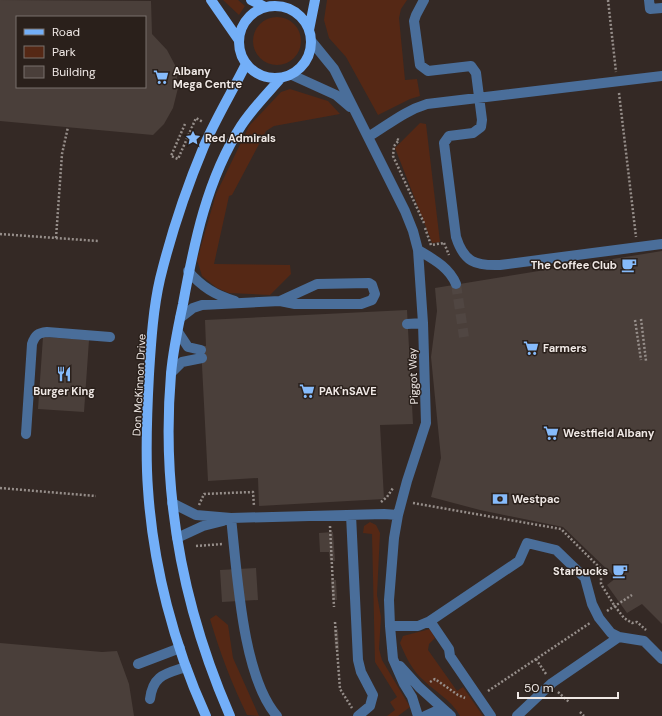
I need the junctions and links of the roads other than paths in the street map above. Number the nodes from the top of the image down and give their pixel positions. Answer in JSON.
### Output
{"nodes":[{"id":1,"x":212,"y":0,"type":"edge"},
{"id":2,"x":251,"y":0,"type":"edge"},
{"id":3,"x":315,"y":0,"type":"edge"},
{"id":4,"x":424,"y":0,"type":"edge"},
{"id":5,"x":649,"y":0,"type":"edge"},
{"id":6,"x":272,"y":4,"type":"edge"},
{"id":7,"x":662,"y":8,"type":"edge"},
{"id":8,"x":309,"y":30,"type":"junction"},
{"id":9,"x":238,"y":39,"type":"junction"},
{"id":10,"x":312,"y":42,"type":"junction"},
{"id":11,"x":246,"y":64,"type":"junction"},
{"id":12,"x":292,"y":75,"type":"junction"},
{"id":13,"x":662,"y":76,"type":"edge"},
{"id":14,"x":280,"y":79,"type":"junction"},
{"id":15,"x":479,"y":98,"type":"junction"},
{"id":16,"x":354,"y":111,"type":"junction"},
{"id":17,"x":368,"y":137,"type":"junction"},
{"id":18,"x":662,"y":244,"type":"edge"},
{"id":19,"x":418,"y":250,"type":"junction"},
{"id":20,"x":188,"y":272,"type":"junction"},
{"id":21,"x":456,"y":284,"type":"tunnel mouth"},
{"id":22,"x":280,"y":301,"type":"junction"},
{"id":23,"x":246,"y":303,"type":"junction"},
{"id":24,"x":180,"y":318,"type":"junction"},
{"id":25,"x":423,"y":323,"type":"junction"},
{"id":26,"x":407,"y":324,"type":"dead end"},
{"id":27,"x":178,"y":332,"type":"junction"},
{"id":28,"x":110,"y":337,"type":"dead end"},
{"id":29,"x":171,"y":373,"type":"junction"},
{"id":30,"x":26,"y":434,"type":"dead end"},
{"id":31,"x":172,"y":503,"type":"junction"},
{"id":32,"x":350,"y":515,"type":"junction"},
{"id":33,"x":398,"y":516,"type":"junction"},
{"id":34,"x":231,"y":518,"type":"junction"},
{"id":35,"x":177,"y":538,"type":"junction"},
{"id":36,"x":430,"y":621,"type":"junction"},
{"id":37,"x":390,"y":626,"type":"junction"},
{"id":38,"x":619,"y":638,"type":"junction"},
{"id":39,"x":180,"y":648,"type":"junction"},
{"id":40,"x":392,"y":650,"type":"junction"},
{"id":41,"x":662,"y":659,"type":"edge"},
{"id":42,"x":138,"y":664,"type":"dead end"},
{"id":43,"x":186,"y":667,"type":"junction"},
{"id":44,"x":150,"y":699,"type":"dead end"},
{"id":45,"x":356,"y":713,"type":"edge"},
{"id":46,"x":450,"y":714,"type":"edge"},
{"id":47,"x":206,"y":716,"type":"edge"},
{"id":48,"x":230,"y":716,"type":"edge"},
{"id":49,"x":277,"y":716,"type":"edge"},
{"id":50,"x":418,"y":716,"type":"edge"},
{"id":51,"x":425,"y":716,"type":"edge"},
{"id":52,"x":491,"y":716,"type":"edge"},
{"id":53,"x":517,"y":716,"type":"edge"}],
"edges":[{"from":1,"to":9,"type":"main road"},
{"from":2,"to":6,"type":"main road"},
{"from":3,"to":8,"type":"main road"},
{"from":4,"to":15,"type":"street"},
{"from":5,"to":7,"type":"street"},
{"from":6,"to":8,"type":"main road"},
{"from":6,"to":9,"type":"main road"},
{"from":8,"to":10,"type":"main road"},
{"from":9,"to":11,"type":"main road"},
{"from":10,"to":12,"type":"main road"},
{"from":10,"to":16,"type":"street","name":"Piggot Way"},
{"from":11,"to":14,"type":"main road"},
{"from":11,"to":39,"type":"main road","name":"Don McKinnon Drive"},
{"from":12,"to":14,"type":"main road"},
{"from":12,"to":16,"type":"street","name":"Piggot Way"},
{"from":13,"to":15,"type":"street"},
{"from":14,"to":20,"type":"main road"},
{"from":15,"to":17,"type":"street"},
{"from":15,"to":18,"type":"street"},
{"from":16,"to":17,"type":"street","name":"Piggot Way"},
{"from":17,"to":19,"type":"street","name":"Piggot Way"},
{"from":19,"to":21,"type":"street"},
{"from":19,"to":25,"type":"street","name":"Piggot Way"},
{"from":20,"to":23,"type":"street"},
{"from":20,"to":24,"type":"main road"},
{"from":22,"to":22,"type":"street"},
{"from":22,"to":23,"type":"street"},
{"from":23,"to":24,"type":"street"},
{"from":24,"to":27,"type":"main road"},
{"from":25,"to":26,"type":"street"},
{"from":25,"to":33,"type":"street","name":"Piggot Way"},
{"from":27,"to":29,"type":"main road"},
{"from":27,"to":29,"type":"street"},
{"from":28,"to":30,"type":"street"},
{"from":29,"to":31,"type":"main road"},
{"from":31,"to":34,"type":"street"},
{"from":31,"to":35,"type":"main road"},
{"from":32,"to":33,"type":"street"},
{"from":32,"to":34,"type":"street"},
{"from":32,"to":45,"type":"street"},
{"from":33,"to":37,"type":"street","name":"Piggot Way"},
{"from":34,"to":35,"type":"street"},
{"from":34,"to":49,"type":"street"},
{"from":35,"to":48,"type":"main road"},
{"from":36,"to":37,"type":"street"},
{"from":36,"to":38,"type":"street"},
{"from":36,"to":52,"type":"street"},
{"from":37,"to":40,"type":"street","name":"Piggot Way"},
{"from":38,"to":41,"type":"street"},
{"from":38,"to":53,"type":"street"},
{"from":39,"to":42,"type":"street"},
{"from":39,"to":43,"type":"main road","name":"Don McKinnon Drive"},
{"from":40,"to":46,"type":"street","name":"Piggot Way"},
{"from":40,"to":50,"type":"street","name":"Piggot Way"},
{"from":43,"to":44,"type":"street"},
{"from":43,"to":47,"type":"main road","name":"Don McKinnon Drive"},
{"from":46,"to":51,"type":"street","name":"Piggot Way"}]}
